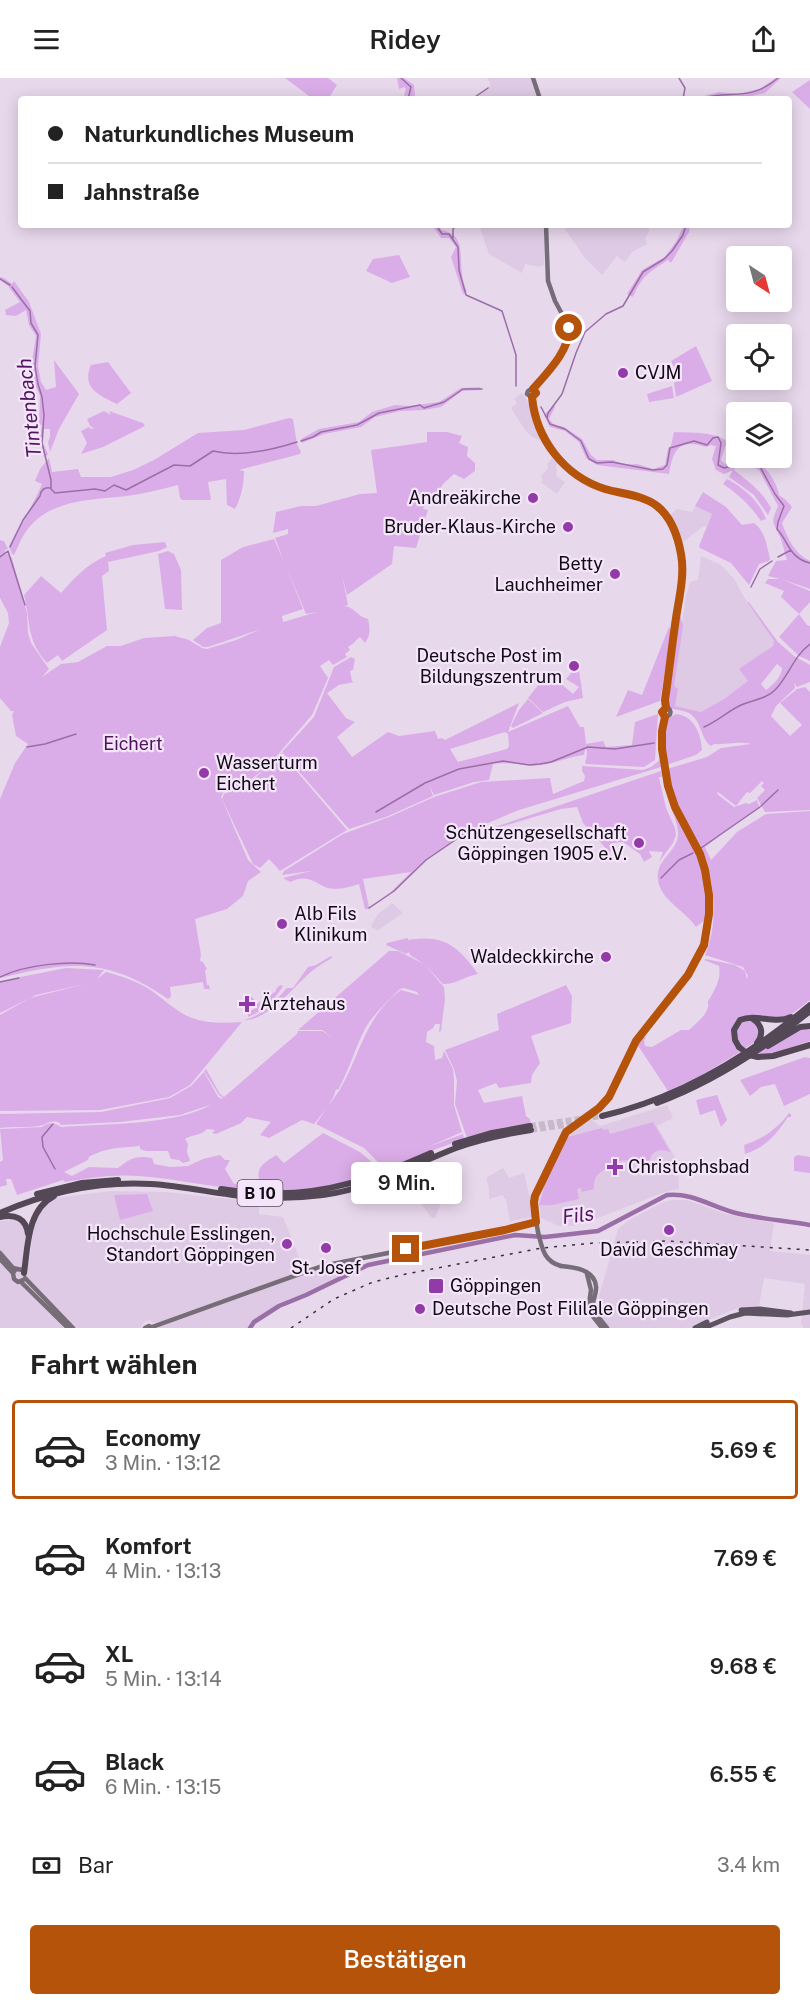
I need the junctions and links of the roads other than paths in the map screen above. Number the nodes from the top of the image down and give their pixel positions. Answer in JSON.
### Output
{"nodes":[{"id":1,"x":533,"y":78,"type":"edge"},
{"id":2,"x":539,"y":96,"type":"edge"},
{"id":3,"x":546,"y":228,"type":"edge"},
{"id":4,"x":810,"y":1005,"type":"edge"},
{"id":5,"x":810,"y":1011,"type":"edge"},
{"id":6,"x":801,"y":1012,"type":"junction"},
{"id":7,"x":750,"y":1017,"type":"junction"},
{"id":8,"x":810,"y":1026,"type":"edge"},
{"id":9,"x":810,"y":1043,"type":"edge"},
{"id":10,"x":756,"y":1052,"type":"junction"},
{"id":11,"x":603,"y":1118,"type":"tunnel mouth"},
{"id":12,"x":530,"y":1128,"type":"tunnel mouth"},
{"id":13,"x":383,"y":1176,"type":"junction"},
{"id":14,"x":67,"y":1190,"type":"junction"},
{"id":15,"x":0,"y":1208,"type":"edge"},
{"id":16,"x":0,"y":1215,"type":"edge"},
{"id":17,"x":536,"y":1222,"type":"junction"},
{"id":18,"x":29,"y":1240,"type":"junction"},
{"id":19,"x":0,"y":1253,"type":"edge"},
{"id":20,"x":0,"y":1259,"type":"edge"},
{"id":21,"x":20,"y":1274,"type":"junction"},
{"id":22,"x":50,"y":1306,"type":"junction"},
{"id":23,"x":810,"y":1312,"type":"edge"},
{"id":24,"x":792,"y":1314,"type":"junction"},
{"id":25,"x":593,"y":1315,"type":"junction"},
{"id":26,"x":165,"y":1324,"type":"junction"},
{"id":27,"x":68,"y":1328,"type":"edge"},
{"id":28,"x":73,"y":1328,"type":"edge"},
{"id":29,"x":145,"y":1328,"type":"edge"},
{"id":30,"x":153,"y":1328,"type":"edge"},
{"id":31,"x":159,"y":1328,"type":"edge"},
{"id":32,"x":602,"y":1328,"type":"edge"},
{"id":33,"x":607,"y":1328,"type":"edge"},
{"id":34,"x":695,"y":1328,"type":"edge"},
{"id":35,"x":704,"y":1328,"type":"edge"}],
"edges":[{"from":1,"to":2,"type":"main road"},
{"from":3,"to":17,"type":"main road"},
{"from":4,"to":6,"type":"highway"},
{"from":5,"to":10,"type":"highway"},
{"from":6,"to":7,"type":"highway"},
{"from":6,"to":10,"type":"highway"},
{"from":7,"to":10,"type":"highway"},
{"from":7,"to":10,"type":"highway","bridge":true},
{"from":8,"to":10,"type":"highway"},
{"from":9,"to":10,"type":"highway"},
{"from":10,"to":11,"type":"highway"},
{"from":12,"to":13,"type":"highway","number":"B 10"},
{"from":13,"to":14,"type":"highway","number":"B 10"},
{"from":13,"to":15,"type":"highway","number":"B 10"},
{"from":14,"to":16,"type":"highway","number":"B 10"},
{"from":14,"to":18,"type":"highway","number":"B 10"},
{"from":16,"to":18,"type":"highway"},
{"from":17,"to":25,"type":"main road","bridge":true},
{"from":17,"to":26,"type":"main road"},
{"from":18,"to":21,"type":"highway"},
{"from":19,"to":21,"type":"main road"},
{"from":20,"to":21,"type":"main road"},
{"from":21,"to":22,"type":"main road"},
{"from":22,"to":27,"type":"main road"},
{"from":22,"to":28,"type":"main road"},
{"from":23,"to":24,"type":"main road"},
{"from":24,"to":34,"type":"main road"},
{"from":24,"to":35,"type":"main road"},
{"from":25,"to":32,"type":"main road"},
{"from":25,"to":33,"type":"main road"},
{"from":26,"to":30,"type":"main road"},
{"from":26,"to":31,"type":"main road"},
{"from":29,"to":30,"type":"main road"}]}
